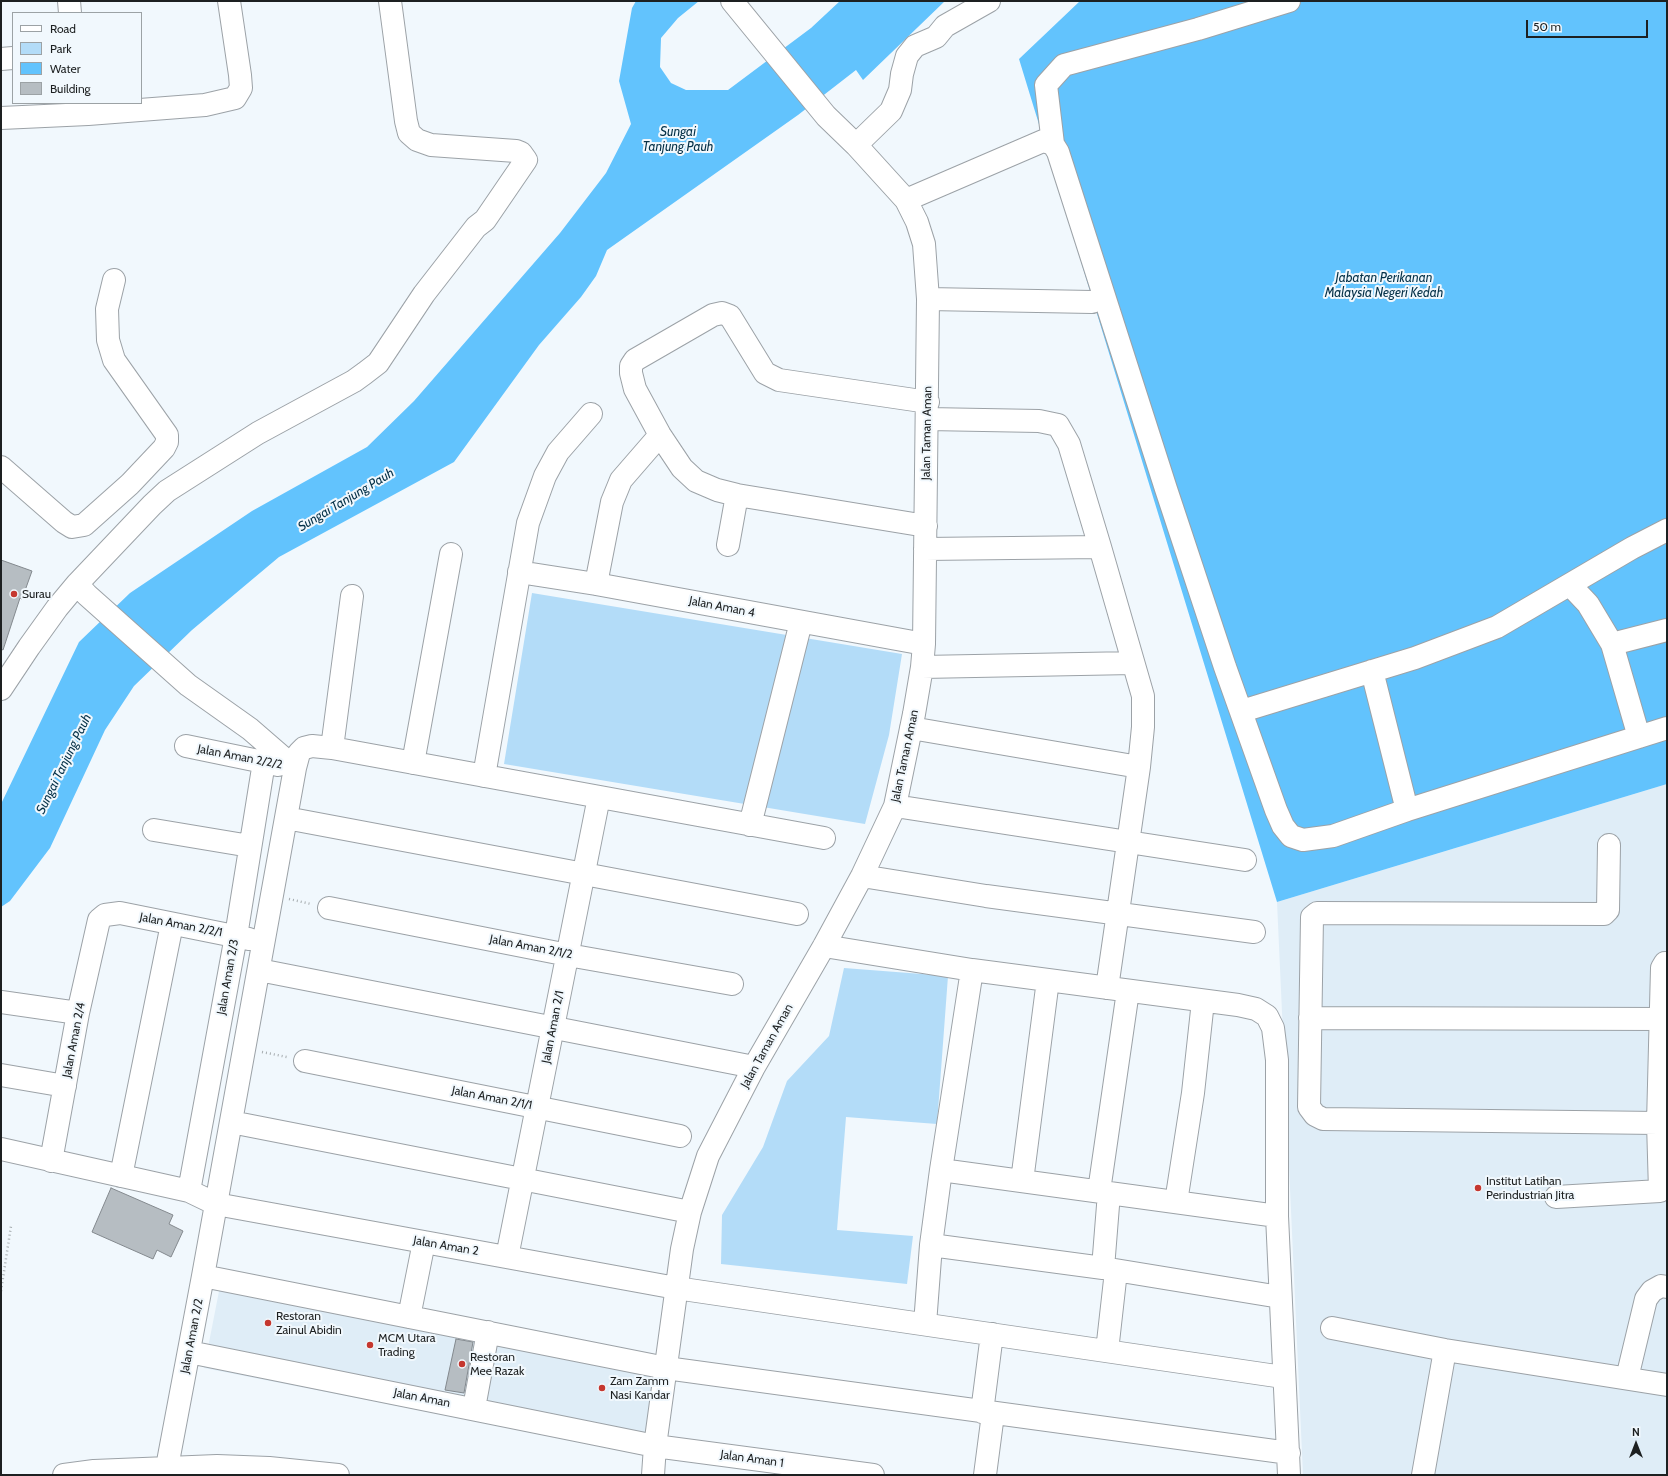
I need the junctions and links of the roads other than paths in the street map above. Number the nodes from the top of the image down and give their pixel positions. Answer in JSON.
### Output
{"nodes":[{"id":1,"x":69,"y":1,"type":"edge"},
{"id":2,"x":229,"y":1,"type":"edge"},
{"id":3,"x":390,"y":1,"type":"edge"},
{"id":4,"x":732,"y":1,"type":"edge"},
{"id":5,"x":989,"y":1,"type":"edge"},
{"id":6,"x":1289,"y":1,"type":"edge"},
{"id":7,"x":70,"y":12,"type":"edge"},
{"id":8,"x":12,"y":58,"type":"edge"},
{"id":9,"x":1,"y":59,"type":"edge"},
{"id":10,"x":79,"y":109,"type":"edge"},
{"id":11,"x":1,"y":118,"type":"edge"},
{"id":12,"x":1053,"y":144,"type":"junction"},
{"id":13,"x":856,"y":145,"type":"junction"},
{"id":14,"x":906,"y":200,"type":"junction"},
{"id":15,"x":114,"y":280,"type":"dead end"},
{"id":16,"x":928,"y":299,"type":"junction"},
{"id":17,"x":1092,"y":302,"type":"dead end"},
{"id":18,"x":928,"y":411,"type":"junction"},
{"id":19,"x":591,"y":414,"type":"dead end"},
{"id":20,"x":660,"y":435,"type":"junction"},
{"id":21,"x":1,"y":467,"type":"edge"},
{"id":22,"x":738,"y":495,"type":"junction"},
{"id":23,"x":926,"y":526,"type":"junction"},
{"id":24,"x":1667,"y":530,"type":"edge"},
{"id":25,"x":728,"y":545,"type":"dead end"},
{"id":26,"x":1100,"y":546,"type":"junction"},
{"id":27,"x":926,"y":549,"type":"junction"},
{"id":28,"x":451,"y":554,"type":"dead end"},
{"id":29,"x":519,"y":572,"type":"junction"},
{"id":30,"x":596,"y":584,"type":"junction"},
{"id":31,"x":1570,"y":585,"type":"junction"},
{"id":32,"x":82,"y":589,"type":"junction"},
{"id":33,"x":352,"y":596,"type":"dead end"},
{"id":34,"x":801,"y":622,"type":"junction"},
{"id":35,"x":1667,"y":630,"type":"edge"},
{"id":36,"x":924,"y":644,"type":"junction"},
{"id":37,"x":1612,"y":644,"type":"junction"},
{"id":38,"x":1133,"y":663,"type":"junction"},
{"id":39,"x":922,"y":667,"type":"junction"},
{"id":40,"x":1372,"y":671,"type":"junction"},
{"id":41,"x":3,"y":679,"type":"edge"},
{"id":42,"x":1242,"y":711,"type":"junction"},
{"id":43,"x":911,"y":728,"type":"junction"},
{"id":44,"x":1667,"y":728,"type":"edge"},
{"id":45,"x":1639,"y":737,"type":"junction"},
{"id":46,"x":186,"y":746,"type":"dead end"},
{"id":47,"x":332,"y":748,"type":"junction"},
{"id":48,"x":264,"y":762,"type":"junction"},
{"id":49,"x":412,"y":763,"type":"junction"},
{"id":50,"x":1139,"y":767,"type":"junction"},
{"id":51,"x":295,"y":768,"type":"junction"},
{"id":52,"x":484,"y":776,"type":"junction"},
{"id":53,"x":599,"y":797,"type":"junction"},
{"id":54,"x":896,"y":806,"type":"junction"},
{"id":55,"x":1407,"y":810,"type":"junction"},
{"id":56,"x":286,"y":818,"type":"junction"},
{"id":57,"x":750,"y":825,"type":"junction"},
{"id":58,"x":154,"y":830,"type":"dead end"},
{"id":59,"x":824,"y":838,"type":"dead end"},
{"id":60,"x":1128,"y":842,"type":"junction"},
{"id":61,"x":1609,"y":845,"type":"dead end"},
{"id":62,"x":250,"y":846,"type":"junction"},
{"id":63,"x":1245,"y":860,"type":"dead end"},
{"id":64,"x":584,"y":873,"type":"junction"},
{"id":65,"x":862,"y":876,"type":"junction"},
{"id":66,"x":330,"y":908,"type":"road end"},
{"id":67,"x":797,"y":914,"type":"dead end"},
{"id":68,"x":1118,"y":914,"type":"junction"},
{"id":69,"x":99,"y":920,"type":"joint"},
{"id":70,"x":172,"y":924,"type":"junction"},
{"id":71,"x":1254,"y":932,"type":"dead end"},
{"id":72,"x":236,"y":936,"type":"junction"},
{"id":73,"x":264,"y":942,"type":"junction"},
{"id":74,"x":824,"y":946,"type":"junction"},
{"id":75,"x":568,"y":954,"type":"junction"},
{"id":76,"x":1667,"y":963,"type":"edge"},
{"id":77,"x":259,"y":970,"type":"junction"},
{"id":78,"x":972,"y":970,"type":"junction"},
{"id":79,"x":1048,"y":980,"type":"junction"},
{"id":80,"x":732,"y":984,"type":"dead end"},
{"id":81,"x":1117,"y":989,"type":"junction"},
{"id":82,"x":1203,"y":1001,"type":"junction"},
{"id":83,"x":1,"y":1002,"type":"edge"},
{"id":84,"x":78,"y":1014,"type":"junction"},
{"id":85,"x":1310,"y":1018,"type":"junction"},
{"id":86,"x":1662,"y":1019,"type":"junction"},
{"id":87,"x":553,"y":1028,"type":"junction"},
{"id":88,"x":305,"y":1061,"type":"road end"},
{"id":89,"x":754,"y":1067,"type":"junction"},
{"id":90,"x":1,"y":1075,"type":"edge"},
{"id":91,"x":65,"y":1086,"type":"junction"},
{"id":92,"x":537,"y":1107,"type":"junction"},
{"id":93,"x":231,"y":1122,"type":"junction"},
{"id":94,"x":1658,"y":1123,"type":"junction"},
{"id":95,"x":680,"y":1136,"type":"dead end"},
{"id":96,"x":1,"y":1149,"type":"edge"},
{"id":97,"x":50,"y":1161,"type":"junction"},
{"id":98,"x":941,"y":1170,"type":"junction"},
{"id":99,"x":121,"y":1176,"type":"junction"},
{"id":100,"x":523,"y":1178,"type":"junction"},
{"id":101,"x":1022,"y":1181,"type":"junction"},
{"id":102,"x":1663,"y":1190,"type":"edge"},
{"id":103,"x":189,"y":1191,"type":"junction"},
{"id":104,"x":1104,"y":1192,"type":"junction"},
{"id":105,"x":1556,"y":1196,"type":"dead end"},
{"id":106,"x":1176,"y":1202,"type":"junction"},
{"id":107,"x":216,"y":1204,"type":"junction"},
{"id":108,"x":690,"y":1212,"type":"junction"},
{"id":109,"x":1278,"y":1216,"type":"junction"},
{"id":110,"x":424,"y":1242,"type":"junction"},
{"id":111,"x":931,"y":1245,"type":"junction"},
{"id":112,"x":507,"y":1257,"type":"junction"},
{"id":113,"x":1109,"y":1269,"type":"junction"},
{"id":114,"x":203,"y":1276,"type":"junction"},
{"id":115,"x":1667,"y":1287,"type":"edge"},
{"id":116,"x":676,"y":1288,"type":"junction"},
{"id":117,"x":1280,"y":1297,"type":"junction"},
{"id":118,"x":409,"y":1317,"type":"junction"},
{"id":119,"x":925,"y":1324,"type":"junction"},
{"id":120,"x":1332,"y":1328,"type":"dead end"},
{"id":121,"x":488,"y":1332,"type":"junction"},
{"id":122,"x":992,"y":1334,"type":"junction"},
{"id":123,"x":1445,"y":1350,"type":"junction"},
{"id":124,"x":1107,"y":1351,"type":"junction"},
{"id":125,"x":189,"y":1352,"type":"junction"},
{"id":126,"x":666,"y":1368,"type":"junction"},
{"id":127,"x":1283,"y":1377,"type":"junction"},
{"id":128,"x":1626,"y":1378,"type":"junction"},
{"id":129,"x":1667,"y":1384,"type":"edge"},
{"id":130,"x":474,"y":1408,"type":"junction"},
{"id":131,"x":987,"y":1413,"type":"junction"},
{"id":132,"x":656,"y":1446,"type":"junction"},
{"id":133,"x":1289,"y":1453,"type":"junction"},
{"id":134,"x":167,"y":1467,"type":"junction"},
{"id":135,"x":64,"y":1475,"type":"edge"},
{"id":136,"x":338,"y":1475,"type":"edge"},
{"id":137,"x":653,"y":1475,"type":"edge"},
{"id":138,"x":873,"y":1475,"type":"edge"},
{"id":139,"x":985,"y":1475,"type":"edge"},
{"id":140,"x":1289,"y":1475,"type":"edge"},
{"id":141,"x":1423,"y":1475,"type":"edge"}],
"edges":[{"from":1,"to":7,"type":"street"},
{"from":2,"to":10,"type":"street"},
{"from":3,"to":32,"type":"street"},
{"from":4,"to":13,"type":"street","name":"Jalan Taman Aman"},
{"from":5,"to":13,"type":"street"},
{"from":6,"to":12,"type":"street"},
{"from":8,"to":9,"type":"street"},
{"from":10,"to":11,"type":"street"},
{"from":12,"to":14,"type":"street"},
{"from":12,"to":42,"type":"street"},
{"from":13,"to":14,"type":"street","name":"Jalan Taman Aman"},
{"from":14,"to":16,"type":"street","name":"Jalan Taman Aman"},
{"from":15,"to":21,"type":"street"},
{"from":16,"to":17,"type":"street"},
{"from":16,"to":18,"type":"street","name":"Jalan Taman Aman"},
{"from":18,"to":20,"type":"street"},
{"from":18,"to":23,"type":"street","name":"Jalan Taman Aman"},
{"from":18,"to":26,"type":"street"},
{"from":19,"to":29,"type":"street"},
{"from":20,"to":22,"type":"street"},
{"from":20,"to":30,"type":"street"},
{"from":22,"to":23,"type":"street"},
{"from":22,"to":25,"type":"street"},
{"from":23,"to":27,"type":"street","name":"Jalan Taman Aman"},
{"from":24,"to":31,"type":"street"},
{"from":26,"to":27,"type":"street"},
{"from":26,"to":38,"type":"street"},
{"from":27,"to":36,"type":"street","name":"Jalan Taman Aman"},
{"from":28,"to":49,"type":"street"},
{"from":29,"to":30,"type":"street","name":"Jalan Aman 4"},
{"from":29,"to":52,"type":"street"},
{"from":30,"to":34,"type":"street","name":"Jalan Aman 4"},
{"from":31,"to":37,"type":"street"},
{"from":31,"to":40,"type":"street"},
{"from":32,"to":41,"type":"street"},
{"from":32,"to":51,"type":"street"},
{"from":33,"to":47,"type":"street"},
{"from":34,"to":36,"type":"street","name":"Jalan Aman 4"},
{"from":34,"to":57,"type":"street"},
{"from":35,"to":37,"type":"street"},
{"from":36,"to":39,"type":"street","name":"Jalan Taman Aman"},
{"from":37,"to":45,"type":"street"},
{"from":38,"to":39,"type":"street"},
{"from":38,"to":50,"type":"street"},
{"from":39,"to":43,"type":"street","name":"Jalan Taman Aman"},
{"from":40,"to":42,"type":"street"},
{"from":40,"to":55,"type":"street"},
{"from":42,"to":55,"type":"street"},
{"from":43,"to":50,"type":"street"},
{"from":43,"to":54,"type":"street","name":"Jalan Taman Aman"},
{"from":44,"to":45,"type":"street"},
{"from":45,"to":55,"type":"street"},
{"from":46,"to":48,"type":"street","name":"Jalan Aman 2/2/2"},
{"from":47,"to":49,"type":"street"},
{"from":47,"to":51,"type":"street","name":"Jalan Aman 2/2"},
{"from":48,"to":51,"type":"street","name":"Jalan Aman 2/2/2"},
{"from":48,"to":62,"type":"street","name":"Jalan Aman 2/3"},
{"from":49,"to":52,"type":"street"},
{"from":50,"to":60,"type":"street"},
{"from":51,"to":56,"type":"street","name":"Jalan Aman 2/2"},
{"from":52,"to":53,"type":"street"},
{"from":53,"to":57,"type":"street"},
{"from":53,"to":64,"type":"street","name":"Jalan Aman 2/1"},
{"from":54,"to":60,"type":"street"},
{"from":54,"to":65,"type":"street","name":"Jalan Taman Aman"},
{"from":56,"to":64,"type":"street"},
{"from":56,"to":73,"type":"street","name":"Jalan Aman 2/2"},
{"from":57,"to":59,"type":"street"},
{"from":58,"to":62,"type":"street"},
{"from":60,"to":63,"type":"street"},
{"from":60,"to":68,"type":"street"},
{"from":61,"to":85,"type":"street"},
{"from":62,"to":72,"type":"street","name":"Jalan Aman 2/3"},
{"from":64,"to":67,"type":"street"},
{"from":64,"to":75,"type":"street","name":"Jalan Aman 2/1"},
{"from":65,"to":68,"type":"street"},
{"from":65,"to":74,"type":"street","name":"Jalan Taman Aman"},
{"from":66,"to":75,"type":"street","name":"Jalan Aman 2/1/2"},
{"from":68,"to":71,"type":"street"},
{"from":68,"to":81,"type":"street"},
{"from":69,"to":70,"type":"street","name":"Jalan Aman 2/2/1"},
{"from":69,"to":84,"type":"street","name":"Jalan Aman 2/4"},
{"from":70,"to":72,"type":"street","name":"Jalan Aman 2/2/1"},
{"from":70,"to":99,"type":"street"},
{"from":72,"to":73,"type":"street","name":"Jalan Aman 2/2/1"},
{"from":72,"to":103,"type":"street","name":"Jalan Aman 2/3"},
{"from":73,"to":77,"type":"street","name":"Jalan Aman 2/2"},
{"from":74,"to":78,"type":"street"},
{"from":74,"to":89,"type":"street","name":"Jalan Taman Aman"},
{"from":75,"to":80,"type":"street","name":"Jalan Aman 2/1/2"},
{"from":75,"to":87,"type":"street","name":"Jalan Aman 2/1"},
{"from":76,"to":86,"type":"street"},
{"from":77,"to":87,"type":"street"},
{"from":77,"to":93,"type":"street","name":"Jalan Aman 2/2"},
{"from":78,"to":79,"type":"street"},
{"from":78,"to":98,"type":"street"},
{"from":79,"to":81,"type":"street"},
{"from":79,"to":101,"type":"street"},
{"from":81,"to":82,"type":"street"},
{"from":81,"to":104,"type":"street"},
{"from":82,"to":106,"type":"street"},
{"from":82,"to":109,"type":"street"},
{"from":83,"to":84,"type":"street"},
{"from":84,"to":91,"type":"street","name":"Jalan Aman 2/4"},
{"from":85,"to":86,"type":"street"},
{"from":85,"to":94,"type":"street"},
{"from":86,"to":94,"type":"street"},
{"from":87,"to":89,"type":"street"},
{"from":87,"to":92,"type":"street","name":"Jalan Aman 2/1"},
{"from":88,"to":92,"type":"street","name":"Jalan Aman 2/1/1"},
{"from":89,"to":108,"type":"street","name":"Jalan Taman Aman"},
{"from":90,"to":91,"type":"street"},
{"from":91,"to":97,"type":"street","name":"Jalan Aman 2/4"},
{"from":92,"to":95,"type":"street","name":"Jalan Aman 2/1/1"},
{"from":92,"to":100,"type":"street","name":"Jalan Aman 2/1"},
{"from":93,"to":100,"type":"street"},
{"from":93,"to":107,"type":"street","name":"Jalan Aman 2/2"},
{"from":94,"to":102,"type":"street"},
{"from":96,"to":97,"type":"street","name":"Jalan Aman 2"},
{"from":97,"to":99,"type":"street","name":"Jalan Aman 2"},
{"from":98,"to":101,"type":"street"},
{"from":98,"to":111,"type":"street"},
{"from":99,"to":103,"type":"street","name":"Jalan Aman 2"},
{"from":100,"to":108,"type":"street"},
{"from":100,"to":112,"type":"street","name":"Jalan Aman 2/1"},
{"from":101,"to":104,"type":"street"},
{"from":102,"to":105,"type":"street"},
{"from":103,"to":107,"type":"street","name":"Jalan Aman 2"},
{"from":104,"to":106,"type":"street"},
{"from":104,"to":113,"type":"street"},
{"from":106,"to":109,"type":"street"},
{"from":107,"to":110,"type":"street","name":"Jalan Aman 2"},
{"from":107,"to":114,"type":"street","name":"Jalan Aman 2/2"},
{"from":108,"to":116,"type":"street","name":"Jalan Taman Aman"},
{"from":109,"to":117,"type":"street"},
{"from":110,"to":112,"type":"street","name":"Jalan Aman 2"},
{"from":110,"to":118,"type":"street"},
{"from":111,"to":113,"type":"street"},
{"from":111,"to":119,"type":"street"},
{"from":112,"to":116,"type":"street","name":"Jalan Aman 2"},
{"from":113,"to":117,"type":"street"},
{"from":113,"to":124,"type":"street"},
{"from":114,"to":118,"type":"street"},
{"from":114,"to":125,"type":"street","name":"Jalan Aman 2/2"},
{"from":115,"to":128,"type":"street"},
{"from":116,"to":119,"type":"street","name":"Jalan Aman 2"},
{"from":116,"to":126,"type":"street","name":"Jalan Taman Aman"},
{"from":117,"to":127,"type":"street"},
{"from":118,"to":121,"type":"street"},
{"from":119,"to":122,"type":"street","name":"Jalan Aman 2"},
{"from":120,"to":123,"type":"street"},
{"from":121,"to":126,"type":"street"},
{"from":121,"to":130,"type":"street"},
{"from":122,"to":124,"type":"street","name":"Jalan Aman 2"},
{"from":122,"to":131,"type":"street"},
{"from":123,"to":128,"type":"street"},
{"from":123,"to":141,"type":"street"},
{"from":124,"to":127,"type":"street","name":"Jalan Aman 2"},
{"from":125,"to":130,"type":"street","name":"Jalan Aman"},
{"from":125,"to":134,"type":"street","name":"Jalan Aman 2/2"},
{"from":126,"to":131,"type":"street"},
{"from":126,"to":132,"type":"street","name":"Jalan Taman Aman"},
{"from":127,"to":133,"type":"street"},
{"from":128,"to":129,"type":"street"},
{"from":130,"to":132,"type":"street","name":"Jalan Aman"},
{"from":131,"to":133,"type":"street"},
{"from":131,"to":139,"type":"street"},
{"from":132,"to":137,"type":"street","name":"Jalan Taman Aman"},
{"from":132,"to":138,"type":"street","name":"Jalan Aman 1"},
{"from":133,"to":140,"type":"street"},
{"from":134,"to":135,"type":"street"},
{"from":134,"to":136,"type":"street"}]}
